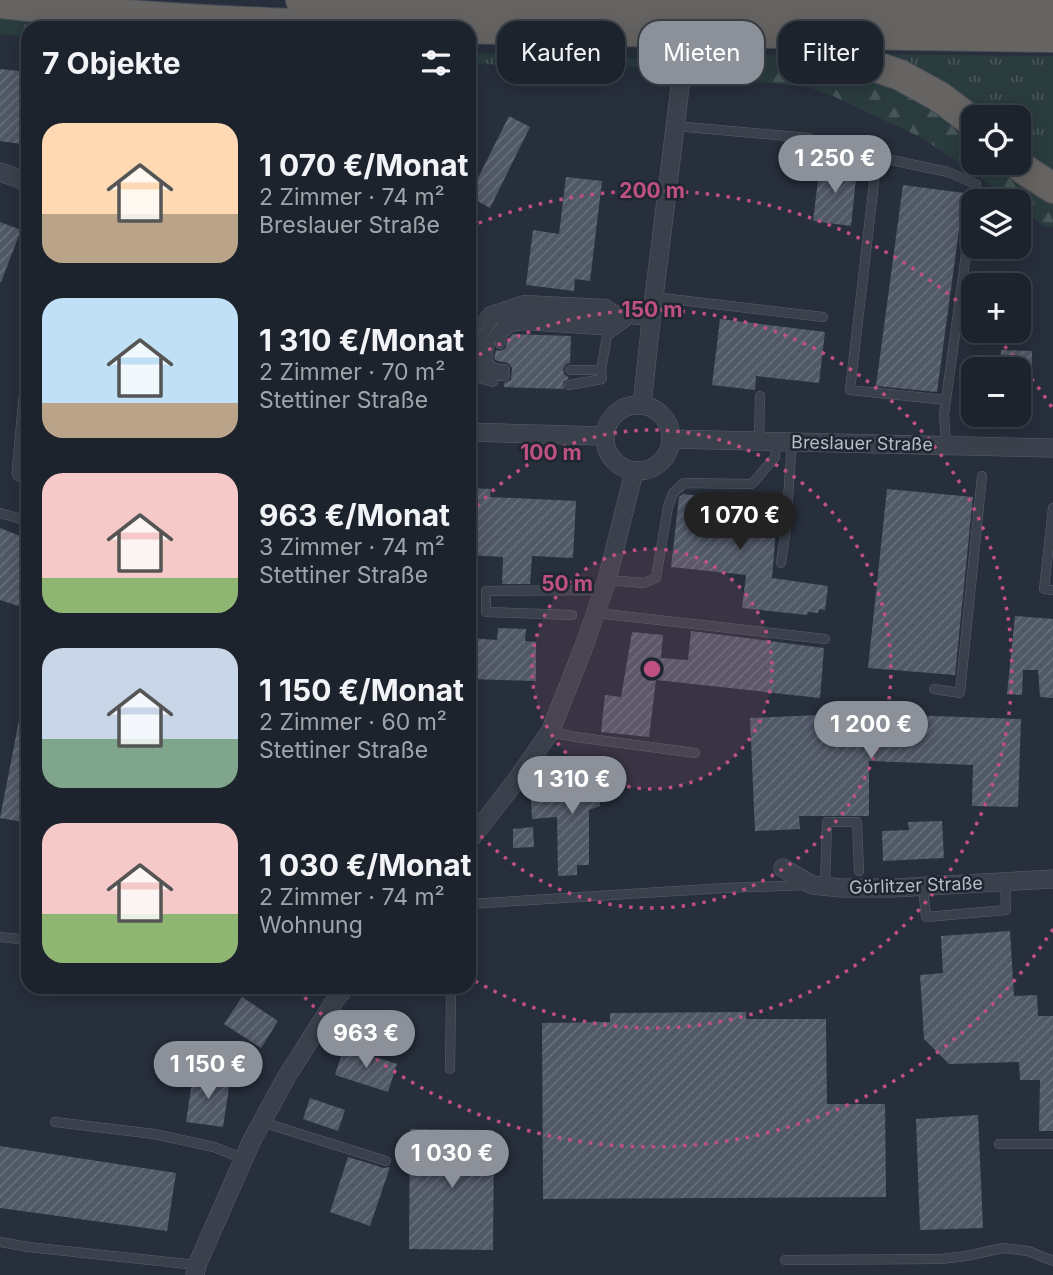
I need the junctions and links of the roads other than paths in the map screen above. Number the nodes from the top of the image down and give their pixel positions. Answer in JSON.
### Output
{"nodes":[{"id":1,"x":301,"y":0,"type":"edge"},
{"id":2,"x":950,"y":0,"type":"edge"},
{"id":3,"x":0,"y":3,"type":"edge"},
{"id":4,"x":912,"y":12,"type":"junction"},
{"id":5,"x":1053,"y":13,"type":"edge"},
{"id":6,"x":692,"y":15,"type":"edge"},
{"id":7,"x":229,"y":21,"type":"edge"},
{"id":8,"x":421,"y":21,"type":"edge"},
{"id":9,"x":777,"y":33,"type":"junction"},
{"id":10,"x":1053,"y":37,"type":"edge"},
{"id":11,"x":961,"y":113,"type":"edge"},
{"id":12,"x":675,"y":126,"type":"junction"},
{"id":13,"x":809,"y":138,"type":"dead end"},
{"id":14,"x":0,"y":172,"type":"edge"},
{"id":15,"x":1031,"y":174,"type":"edge"},
{"id":16,"x":21,"y":180,"type":"edge"},
{"id":17,"x":1053,"y":188,"type":"edge"},
{"id":18,"x":974,"y":189,"type":"edge"},
{"id":19,"x":965,"y":259,"type":"edge"},
{"id":20,"x":654,"y":297,"type":"junction"},
{"id":21,"x":822,"y":317,"type":"dead end"},
{"id":22,"x":630,"y":319,"type":"junction"},
{"id":23,"x":651,"y":321,"type":"junction"},
{"id":24,"x":476,"y":329,"type":"edge"},
{"id":25,"x":500,"y":344,"type":"dead end"},
{"id":26,"x":502,"y":369,"type":"dead end"},
{"id":27,"x":476,"y":371,"type":"edge"},
{"id":28,"x":602,"y":374,"type":"junction"},
{"id":29,"x":493,"y":382,"type":"dead end"},
{"id":30,"x":760,"y":396,"type":"dead end"},
{"id":31,"x":946,"y":400,"type":"junction"},
{"id":32,"x":642,"y":405,"type":"junction"},
{"id":33,"x":476,"y":432,"type":"edge"},
{"id":34,"x":604,"y":436,"type":"junction"},
{"id":35,"x":671,"y":439,"type":"junction"},
{"id":36,"x":776,"y":441,"type":"junction"},
{"id":37,"x":946,"y":444,"type":"junction"},
{"id":38,"x":1053,"y":448,"type":"edge"},
{"id":39,"x":635,"y":472,"type":"junction"},
{"id":40,"x":982,"y":475,"type":"dead end"},
{"id":41,"x":1053,"y":508,"type":"edge"},
{"id":42,"x":0,"y":513,"type":"edge"},
{"id":43,"x":21,"y":519,"type":"edge"},
{"id":44,"x":781,"y":563,"type":"dead end"},
{"id":45,"x":606,"y":585,"type":"junction"},
{"id":46,"x":1053,"y":590,"type":"edge"},
{"id":47,"x":596,"y":613,"type":"junction"},
{"id":48,"x":572,"y":615,"type":"dead end"},
{"id":49,"x":825,"y":639,"type":"dead end"},
{"id":50,"x":934,"y":689,"type":"dead end"},
{"id":51,"x":550,"y":732,"type":"junction"},
{"id":52,"x":695,"y":752,"type":"dead end"},
{"id":53,"x":476,"y":832,"type":"edge"},
{"id":54,"x":783,"y":868,"type":"dead end"},
{"id":55,"x":859,"y":871,"type":"dead end"},
{"id":56,"x":1053,"y":879,"type":"edge"},
{"id":57,"x":1005,"y":882,"type":"junction"},
{"id":58,"x":818,"y":886,"type":"junction"},
{"id":59,"x":923,"y":886,"type":"junction"},
{"id":60,"x":476,"y":904,"type":"edge"},
{"id":61,"x":0,"y":937,"type":"edge"},
{"id":62,"x":21,"y":939,"type":"edge"},
{"id":63,"x":340,"y":994,"type":"edge"},
{"id":64,"x":451,"y":994,"type":"edge"},
{"id":65,"x":450,"y":1069,"type":"dead end"},
{"id":66,"x":55,"y":1122,"type":"dead end"},
{"id":67,"x":262,"y":1122,"type":"junction"},
{"id":68,"x":999,"y":1144,"type":"dead end"},
{"id":69,"x":1053,"y":1144,"type":"edge"},
{"id":70,"x":244,"y":1159,"type":"junction"},
{"id":71,"x":386,"y":1161,"type":"dead end"},
{"id":72,"x":0,"y":1242,"type":"edge"},
{"id":73,"x":785,"y":1260,"type":"dead end"},
{"id":74,"x":1053,"y":1261,"type":"edge"},
{"id":75,"x":196,"y":1270,"type":"edge"}],
"edges":[{"from":1,"to":6,"type":"highway"},
{"from":2,"to":4,"type":"highway"},
{"from":3,"to":7,"type":"highway"},
{"from":4,"to":5,"type":"highway"},
{"from":4,"to":6,"type":"highway"},
{"from":6,"to":8,"type":"highway"},
{"from":6,"to":9,"type":"highway"},
{"from":6,"to":12,"type":"street"},
{"from":9,"to":10,"type":"highway"},
{"from":9,"to":11,"type":"highway"},
{"from":12,"to":13,"type":"lane"},
{"from":12,"to":20,"type":"street"},
{"from":14,"to":16,"type":"street"},
{"from":15,"to":17,"type":"highway"},
{"from":18,"to":31,"type":"lane"},
{"from":19,"to":31,"type":"lane"},
{"from":20,"to":21,"type":"lane"},
{"from":20,"to":23,"type":"street"},
{"from":22,"to":23,"type":"lane"},
{"from":22,"to":24,"type":"lane"},
{"from":22,"to":25,"type":"lane"},
{"from":22,"to":26,"type":"lane"},
{"from":22,"to":28,"type":"lane"},
{"from":23,"to":32,"type":"street"},
{"from":27,"to":29,"type":"lane"},
{"from":28,"to":28,"type":"lane"},
{"from":30,"to":36,"type":"lane"},
{"from":31,"to":37,"type":"lane"},
{"from":32,"to":34,"type":"street"},
{"from":32,"to":35,"type":"street"},
{"from":33,"to":34,"type":"street"},
{"from":34,"to":39,"type":"street"},
{"from":35,"to":36,"type":"street","name":"Breslauer Straße"},
{"from":35,"to":39,"type":"street"},
{"from":36,"to":37,"type":"street","name":"Breslauer Straße"},
{"from":36,"to":44,"type":"lane"},
{"from":36,"to":45,"type":"lane"},
{"from":37,"to":38,"type":"street","name":"Breslauer Straße"},
{"from":39,"to":45,"type":"street"},
{"from":40,"to":50,"type":"lane"},
{"from":41,"to":46,"type":"lane"},
{"from":42,"to":43,"type":"lane"},
{"from":45,"to":47,"type":"street"},
{"from":45,"to":48,"type":"lane"},
{"from":47,"to":49,"type":"lane"},
{"from":47,"to":51,"type":"street"},
{"from":51,"to":52,"type":"lane"},
{"from":51,"to":53,"type":"street"},
{"from":54,"to":58,"type":"street","name":"Görlitzer Straße"},
{"from":55,"to":58,"type":"lane"},
{"from":56,"to":57,"type":"street","name":"Görlitzer Straße"},
{"from":57,"to":59,"type":"street","name":"Görlitzer Straße"},
{"from":57,"to":59,"type":"lane"},
{"from":58,"to":59,"type":"street","name":"Görlitzer Straße"},
{"from":58,"to":60,"type":"lane"},
{"from":61,"to":62,"type":"lane"},
{"from":63,"to":67,"type":"street"},
{"from":64,"to":65,"type":"lane"},
{"from":66,"to":70,"type":"lane"},
{"from":67,"to":70,"type":"street"},
{"from":67,"to":71,"type":"lane"},
{"from":68,"to":69,"type":"lane"},
{"from":70,"to":75,"type":"street"},
{"from":72,"to":75,"type":"lane"},
{"from":73,"to":74,"type":"lane"}]}
